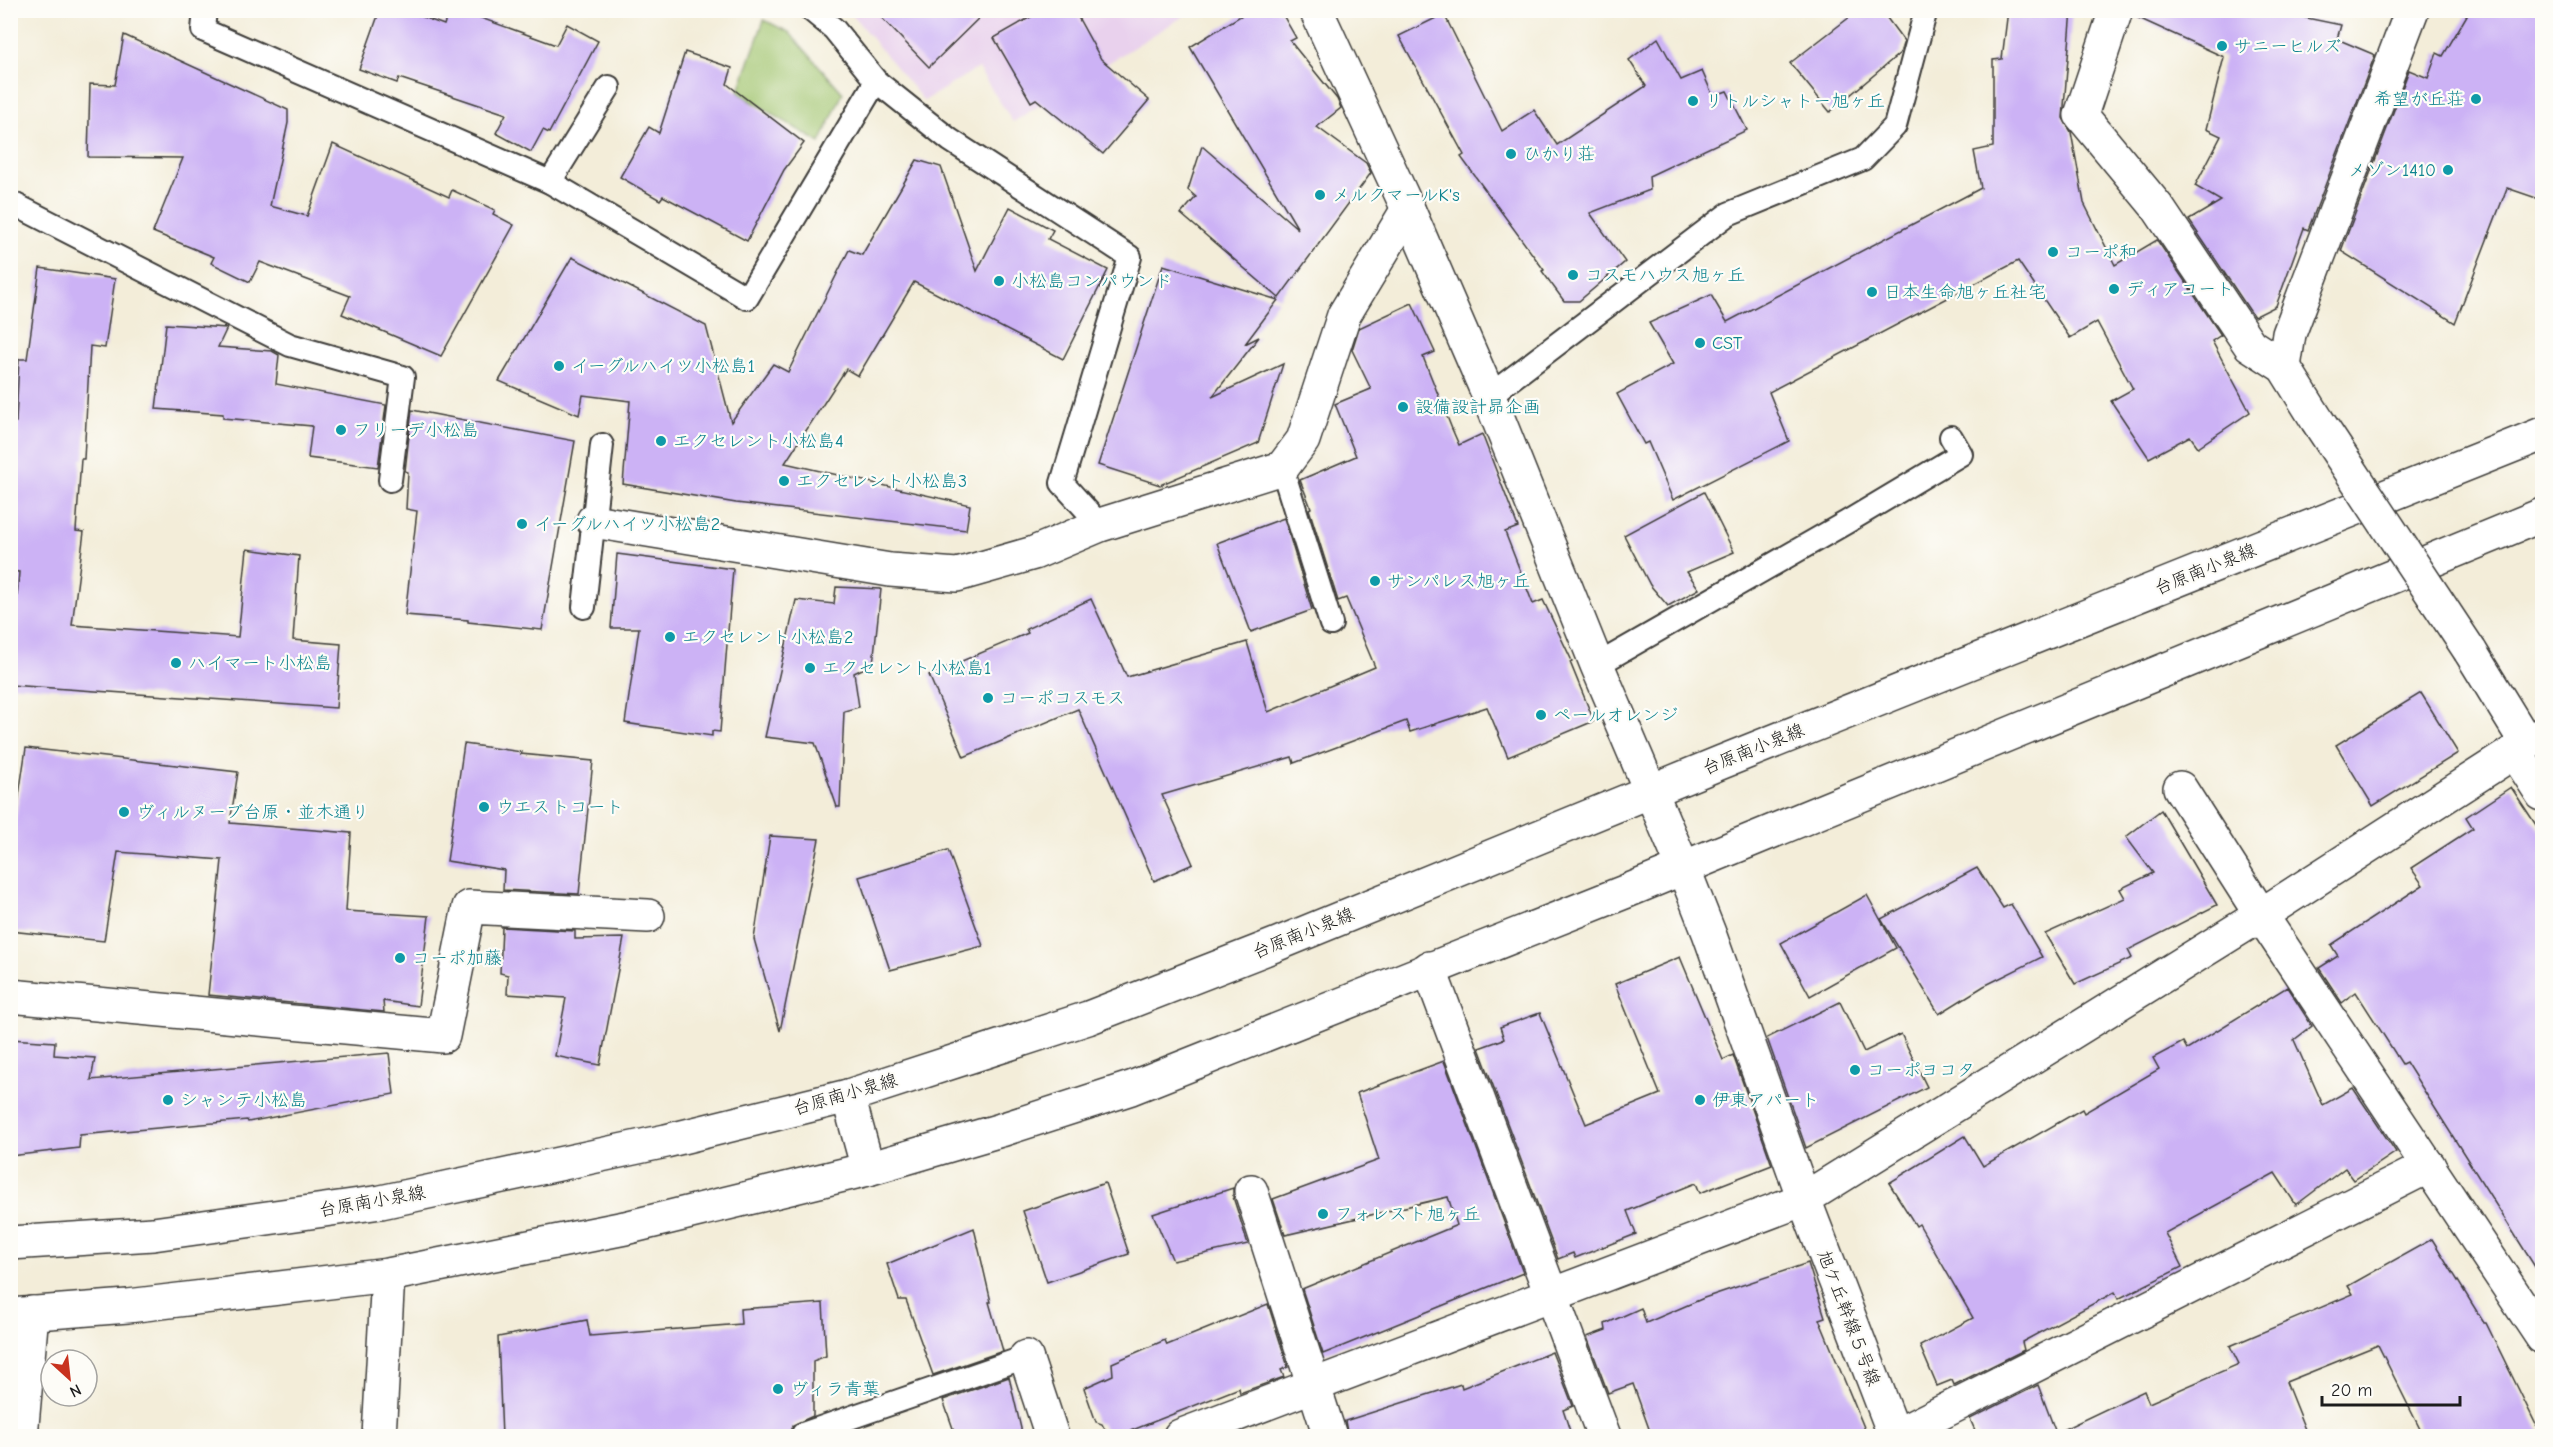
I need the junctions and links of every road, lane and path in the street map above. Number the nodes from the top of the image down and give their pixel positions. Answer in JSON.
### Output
{"nodes":[{"id":1,"x":205,"y":10,"type":"edge"},
{"id":2,"x":811,"y":10,"type":"edge"},
{"id":3,"x":1316,"y":10,"type":"edge"},
{"id":4,"x":1926,"y":10,"type":"edge"},
{"id":5,"x":2116,"y":10,"type":"edge"},
{"id":6,"x":2412,"y":10,"type":"edge"},
{"id":7,"x":876,"y":81,"type":"junction"},
{"id":8,"x":609,"y":87,"type":"dead end"},
{"id":9,"x":550,"y":182,"type":"junction"},
{"id":10,"x":10,"y":202,"type":"edge"},
{"id":11,"x":1408,"y":209,"type":"junction"},
{"id":12,"x":2284,"y":367,"type":"junction"},
{"id":13,"x":1489,"y":396,"type":"junction"},
{"id":14,"x":2542,"y":434,"type":"edge"},
{"id":15,"x":1951,"y":437,"type":"dead end"},
{"id":16,"x":602,"y":445,"type":"dead end"},
{"id":17,"x":1282,"y":468,"type":"junction"},
{"id":18,"x":390,"y":480,"type":"dead end"},
{"id":19,"x":2542,"y":515,"type":"edge"},
{"id":20,"x":593,"y":521,"type":"junction"},
{"id":21,"x":1100,"y":525,"type":"junction"},
{"id":22,"x":584,"y":607,"type":"dead end"},
{"id":23,"x":1331,"y":624,"type":"dead end"},
{"id":24,"x":1597,"y":665,"type":"junction"},
{"id":25,"x":2528,"y":743,"type":"edge"},
{"id":26,"x":2180,"y":788,"type":"dead end"},
{"id":27,"x":1652,"y":791,"type":"junction"},
{"id":28,"x":2542,"y":794,"type":"edge"},
{"id":29,"x":1683,"y":867,"type":"junction"},
{"id":30,"x":2261,"y":915,"type":"junction"},
{"id":31,"x":648,"y":916,"type":"dead end"},
{"id":32,"x":1429,"y":968,"type":"junction"},
{"id":33,"x":10,"y":996,"type":"edge"},
{"id":34,"x":848,"y":1096,"type":"junction"},
{"id":35,"x":2428,"y":1166,"type":"junction"},
{"id":36,"x":868,"y":1169,"type":"junction"},
{"id":37,"x":1251,"y":1191,"type":"dead end"},
{"id":38,"x":1804,"y":1199,"type":"junction"},
{"id":39,"x":10,"y":1243,"type":"edge"},
{"id":40,"x":388,"y":1275,"type":"junction"},
{"id":41,"x":1552,"y":1295,"type":"junction"},
{"id":42,"x":21,"y":1314,"type":"edge"},
{"id":43,"x":2542,"y":1337,"type":"edge"},
{"id":44,"x":1026,"y":1357,"type":"joint"},
{"id":45,"x":1312,"y":1386,"type":"junction"},
{"id":46,"x":803,"y":1434,"type":"dead end"},
{"id":47,"x":1894,"y":1436,"type":"edge"},
{"id":48,"x":21,"y":1437,"type":"edge"},
{"id":49,"x":379,"y":1437,"type":"edge"},
{"id":50,"x":1052,"y":1437,"type":"edge"},
{"id":51,"x":1180,"y":1437,"type":"edge"},
{"id":52,"x":1330,"y":1437,"type":"edge"},
{"id":53,"x":1604,"y":1437,"type":"edge"}],
"edges":[{"from":1,"to":9,"type":"lane"},
{"from":2,"to":7,"type":"lane"},
{"from":3,"to":11,"type":"street","name":"旭ケ丘幹線５号線"},
{"from":4,"to":13,"type":"lane"},
{"from":5,"to":12,"type":"street"},
{"from":6,"to":12,"type":"street"},
{"from":7,"to":9,"type":"lane"},
{"from":7,"to":21,"type":"lane"},
{"from":8,"to":9,"type":"lane"},
{"from":10,"to":18,"type":"lane"},
{"from":11,"to":13,"type":"street","name":"旭ケ丘幹線５号線"},
{"from":11,"to":17,"type":"street"},
{"from":12,"to":25,"type":"street","bridge":true},
{"from":13,"to":24,"type":"street","name":"旭ケ丘幹線５号線"},
{"from":14,"to":27,"type":"street","name":"台原南小泉線"},
{"from":15,"to":24,"type":"lane"},
{"from":16,"to":20,"type":"lane"},
{"from":17,"to":21,"type":"street"},
{"from":17,"to":23,"type":"lane"},
{"from":19,"to":29,"type":"street"},
{"from":20,"to":21,"type":"street"},
{"from":20,"to":22,"type":"lane"},
{"from":24,"to":27,"type":"street","name":"旭ケ丘幹線５号線"},
{"from":25,"to":28,"type":"street"},
{"from":25,"to":30,"type":"street"},
{"from":26,"to":30,"type":"street"},
{"from":27,"to":29,"type":"street","name":"旭ケ丘幹線５号線"},
{"from":27,"to":34,"type":"street","name":"台原南小泉線"},
{"from":29,"to":32,"type":"street"},
{"from":29,"to":38,"type":"street","name":"旭ケ丘幹線５号線"},
{"from":30,"to":35,"type":"street"},
{"from":30,"to":38,"type":"street"},
{"from":31,"to":33,"type":"street"},
{"from":32,"to":36,"type":"street"},
{"from":32,"to":41,"type":"street"},
{"from":34,"to":36,"type":"street"},
{"from":34,"to":39,"type":"street","name":"台原南小泉線"},
{"from":35,"to":43,"type":"street"},
{"from":35,"to":47,"type":"street"},
{"from":36,"to":40,"type":"street"},
{"from":37,"to":45,"type":"street"},
{"from":38,"to":41,"type":"street"},
{"from":38,"to":47,"type":"street","name":"旭ケ丘幹線５号線"},
{"from":40,"to":42,"type":"street"},
{"from":40,"to":49,"type":"street"},
{"from":41,"to":45,"type":"street"},
{"from":41,"to":53,"type":"street"},
{"from":42,"to":48,"type":"street"},
{"from":44,"to":46,"type":"lane"},
{"from":44,"to":50,"type":"street"},
{"from":45,"to":51,"type":"street"},
{"from":45,"to":52,"type":"street"}]}
